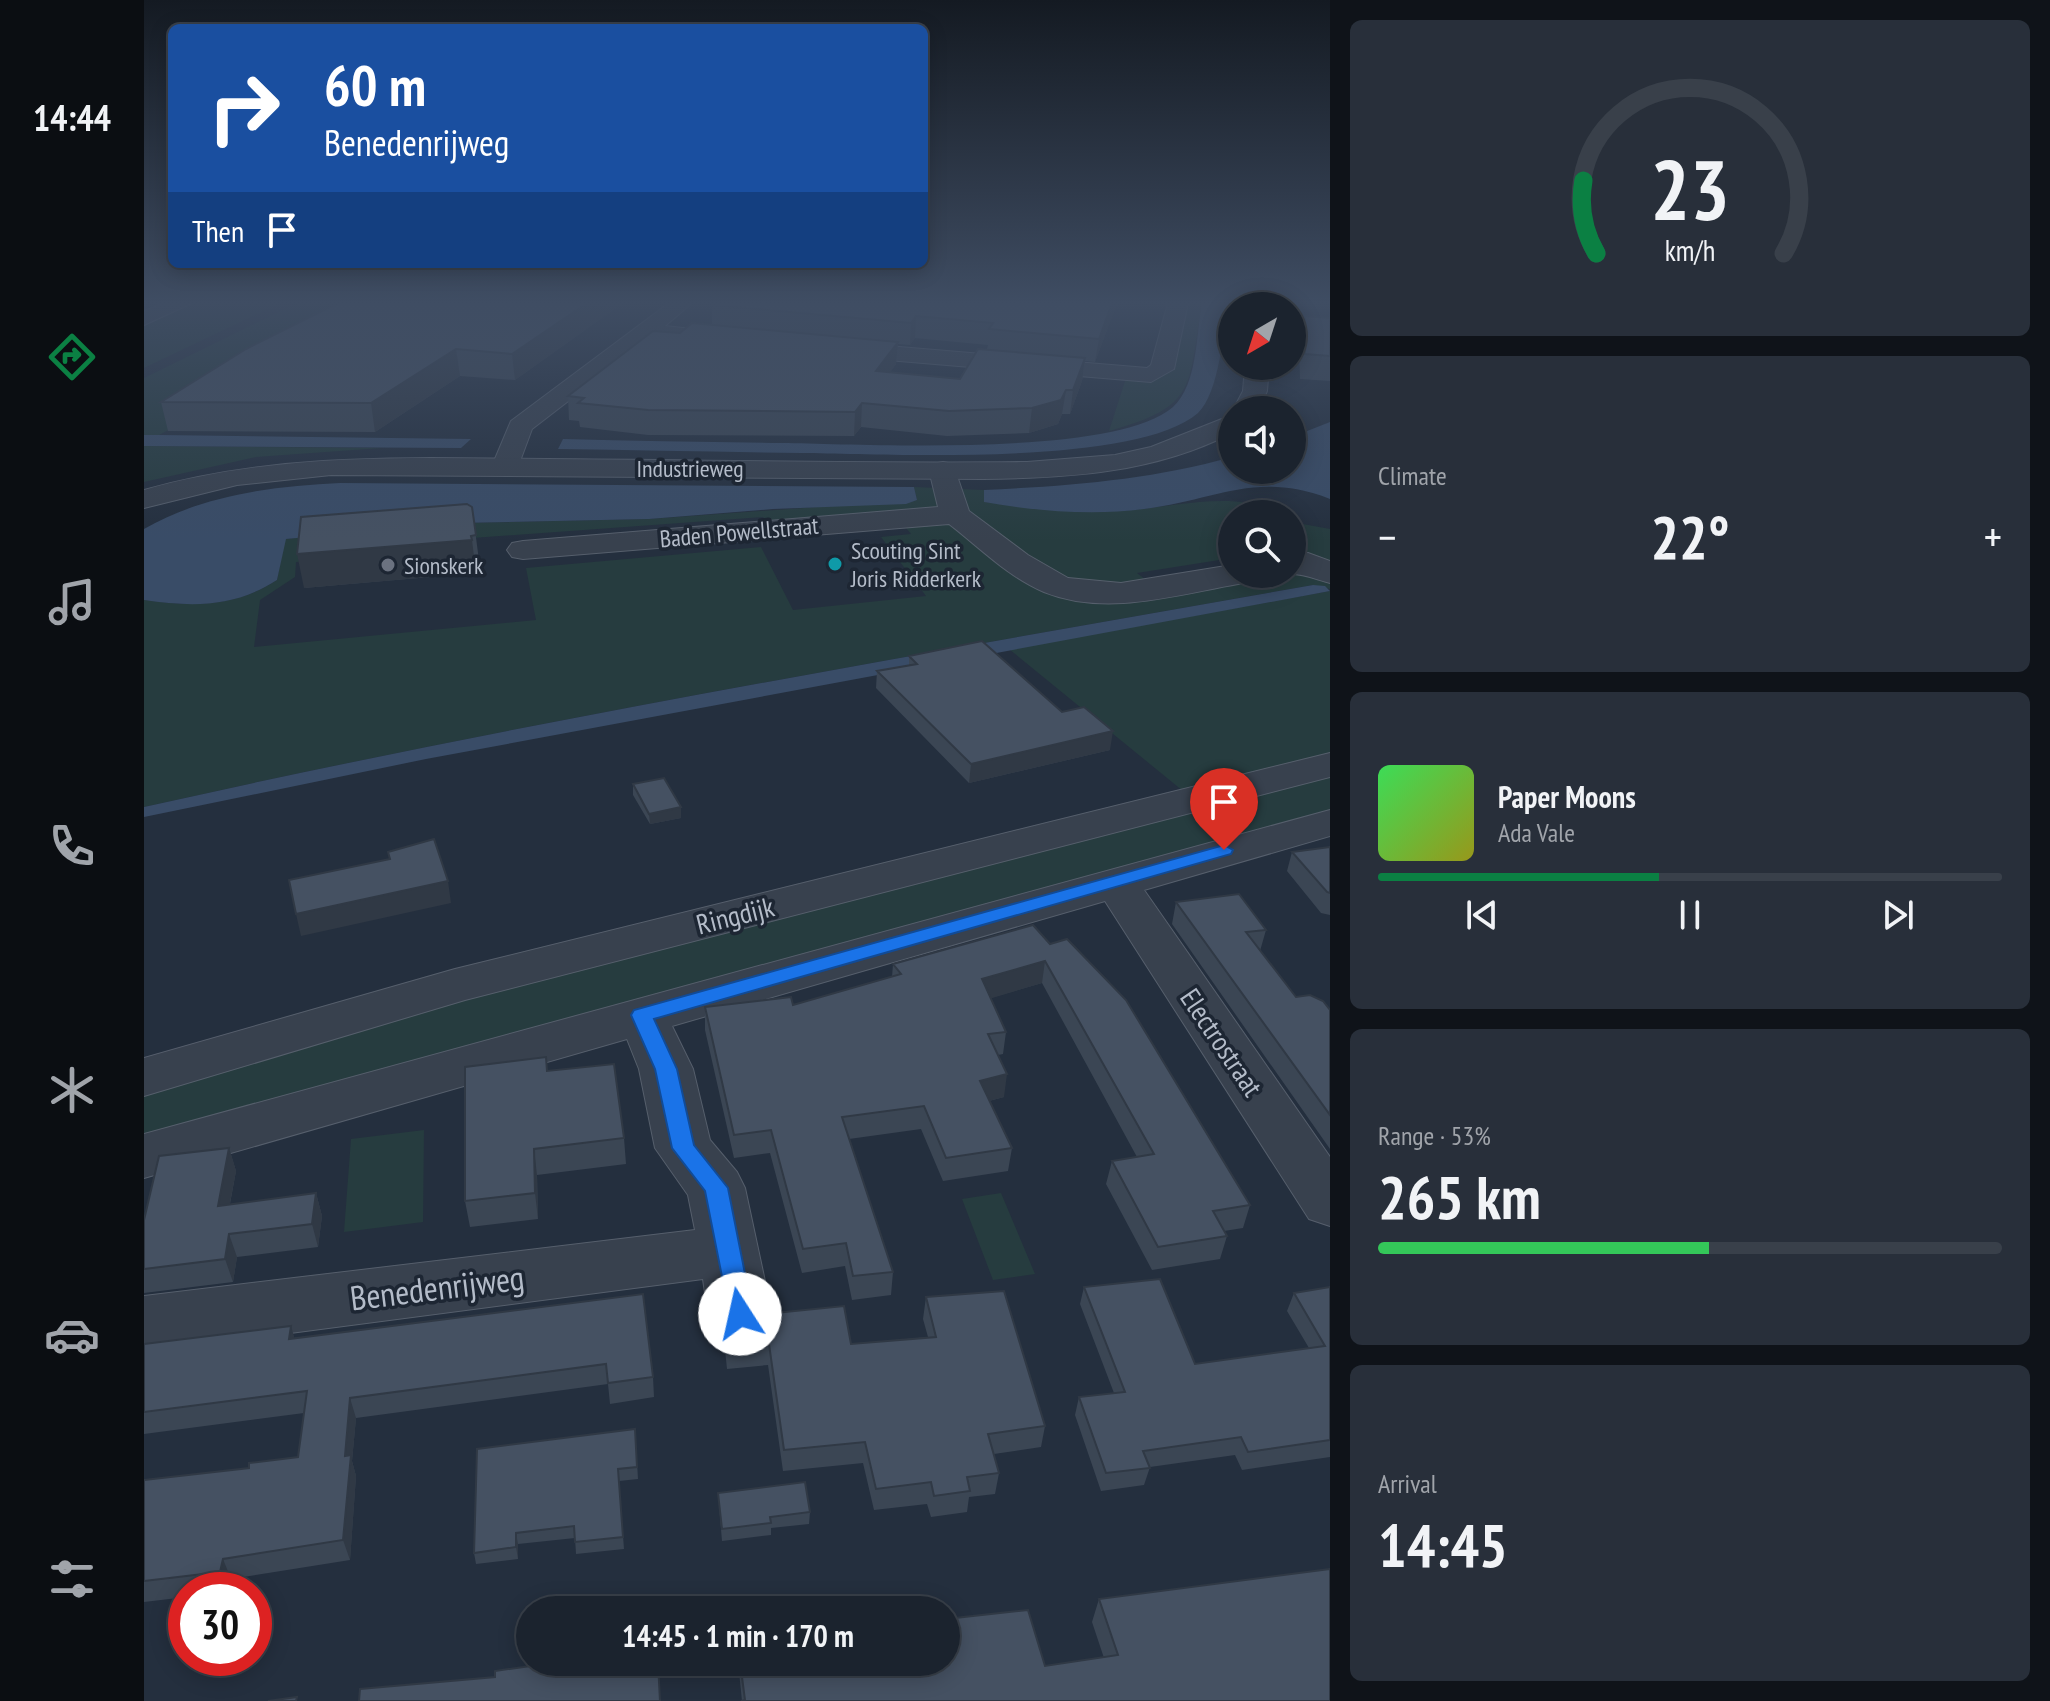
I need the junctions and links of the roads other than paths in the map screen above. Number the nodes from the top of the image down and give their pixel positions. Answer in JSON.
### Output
{"nodes":[{"id":1,"x":578,"y":382,"type":"edge"},
{"id":2,"x":1218,"y":430,"type":"edge"},
{"id":3,"x":506,"y":466,"type":"junction"},
{"id":4,"x":943,"y":470,"type":"junction"},
{"id":5,"x":144,"y":499,"type":"edge"},
{"id":6,"x":955,"y":515,"type":"junction"},
{"id":7,"x":523,"y":550,"type":"dead end"},
{"id":8,"x":1306,"y":563,"type":"edge"},
{"id":9,"x":1330,"y":573,"type":"edge"},
{"id":10,"x":1218,"y":577,"type":"edge"},
{"id":11,"x":1330,"y":765,"type":"edge"},
{"id":12,"x":1330,"y":823,"type":"edge"},
{"id":13,"x":1115,"y":882,"type":"junction"},
{"id":14,"x":642,"y":1015,"type":"junction"},
{"id":15,"x":144,"y":1077,"type":"edge"},
{"id":16,"x":144,"y":1156,"type":"edge"},
{"id":17,"x":1330,"y":1203,"type":"edge"},
{"id":18,"x":729,"y":1251,"type":"junction"},
{"id":19,"x":740,"y":1314,"type":"dead end"},
{"id":20,"x":144,"y":1324,"type":"edge"}],
"edges":[{"from":1,"to":3,"type":"street"},
{"from":2,"to":4,"type":"street","name":"Industrieweg"},
{"from":3,"to":4,"type":"street","name":"Industrieweg"},
{"from":3,"to":5,"type":"street","name":"Industrieweg"},
{"from":4,"to":6,"type":"street"},
{"from":6,"to":7,"type":"street","name":"Baden Powellstraat"},
{"from":6,"to":10,"type":"street"},
{"from":8,"to":9,"type":"street"},
{"from":11,"to":15,"type":"street","name":"Ringdijk"},
{"from":12,"to":13,"type":"street"},
{"from":13,"to":14,"type":"street"},
{"from":13,"to":17,"type":"street","name":"Electrostraat"},
{"from":14,"to":16,"type":"street"},
{"from":14,"to":18,"type":"street"},
{"from":18,"to":19,"type":"street"},
{"from":18,"to":20,"type":"street","name":"Benedenrijweg"}]}
